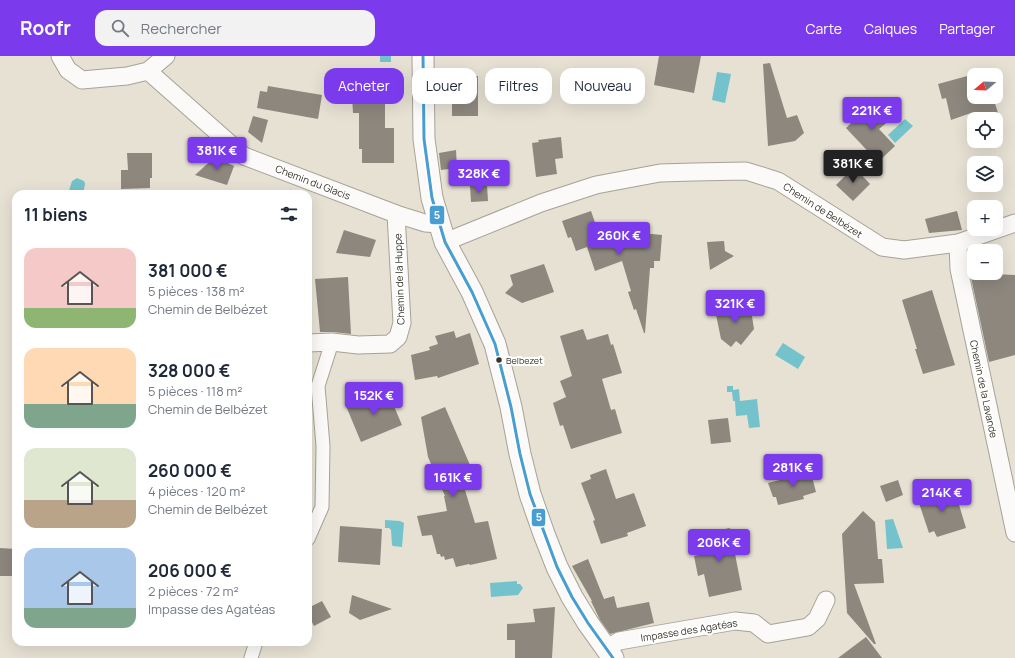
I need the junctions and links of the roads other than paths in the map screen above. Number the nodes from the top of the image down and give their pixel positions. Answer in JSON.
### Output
{"nodes":[{"id":1,"x":60,"y":56,"type":"edge"},
{"id":2,"x":166,"y":56,"type":"edge"},
{"id":3,"x":423,"y":56,"type":"edge"},
{"id":4,"x":148,"y":71,"type":"junction"},
{"id":5,"x":396,"y":214,"type":"junction"},
{"id":6,"x":1015,"y":223,"type":"edge"},
{"id":7,"x":442,"y":233,"type":"junction"},
{"id":8,"x":958,"y":243,"type":"junction"},
{"id":9,"x":332,"y":342,"type":"junction"},
{"id":10,"x":312,"y":343,"type":"edge"},
{"id":11,"x":312,"y":531,"type":"edge"},
{"id":12,"x":1015,"y":533,"type":"edge"},
{"id":13,"x":826,"y":600,"type":"dead end"},
{"id":14,"x":255,"y":646,"type":"edge"},
{"id":15,"x":610,"y":653,"type":"edge"},
{"id":16,"x":251,"y":658,"type":"edge"}],
"edges":[{"from":1,"to":4,"type":"street"},
{"from":2,"to":4,"type":"street"},
{"from":3,"to":7,"type":"street"},
{"from":4,"to":5,"type":"street","name":"Chemin du Glacis"},
{"from":5,"to":7,"type":"street","name":"Chemin du Glacis"},
{"from":5,"to":9,"type":"street","name":"Chemin de la Huppe"},
{"from":6,"to":8,"type":"street","name":"Chemin de Belbézet"},
{"from":7,"to":8,"type":"street","name":"Chemin de Belbézet"},
{"from":7,"to":15,"type":"street"},
{"from":8,"to":12,"type":"street","name":"Chemin de la Lavande"},
{"from":9,"to":10,"type":"street","name":"Chemin de la Huppe"},
{"from":9,"to":11,"type":"street"},
{"from":13,"to":15,"type":"street","name":"Impasse des Agatéas"},
{"from":14,"to":16,"type":"street"}]}
